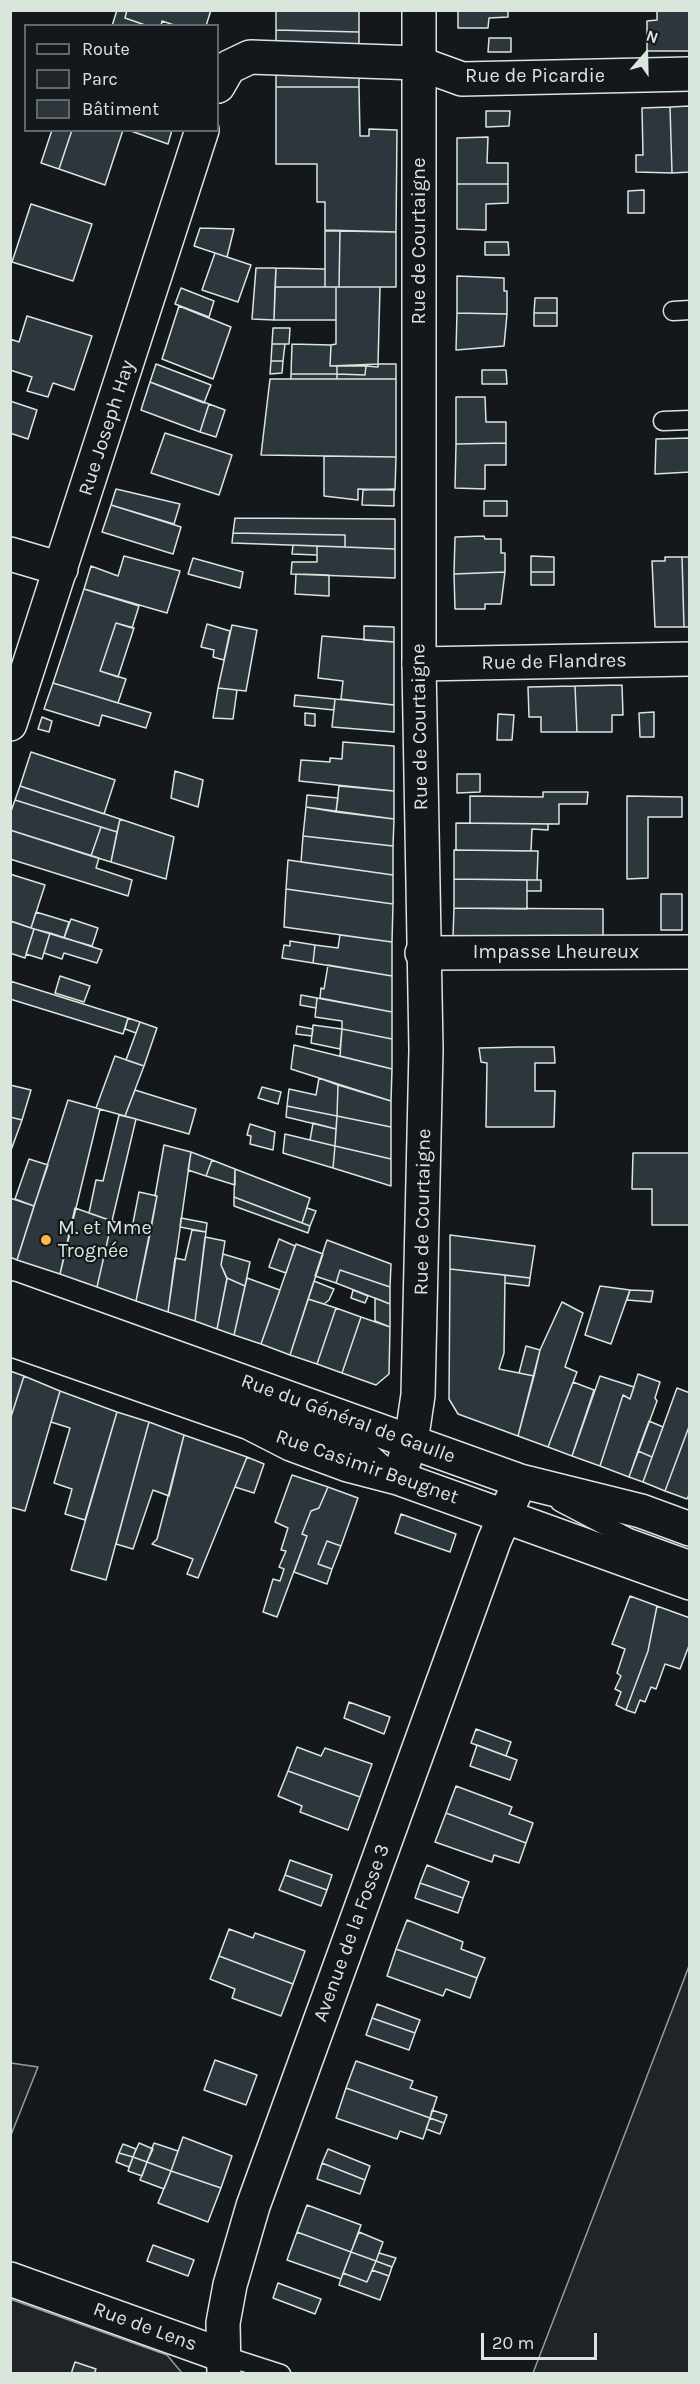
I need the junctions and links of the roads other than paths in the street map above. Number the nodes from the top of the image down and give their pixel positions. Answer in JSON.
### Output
{"nodes":[{"id":1,"x":419,"y":10,"type":"edge"},
{"id":2,"x":418,"y":63,"type":"junction"},
{"id":3,"x":690,"y":74,"type":"edge"},
{"id":4,"x":219,"y":84,"type":"edge"},
{"id":5,"x":201,"y":132,"type":"edge"},
{"id":6,"x":690,"y":420,"type":"edge"},
{"id":7,"x":663,"y":421,"type":"dead end"},
{"id":8,"x":10,"y":554,"type":"edge"},
{"id":9,"x":61,"y":569,"type":"junction"},
{"id":10,"x":690,"y":659,"type":"edge"},
{"id":11,"x":419,"y":664,"type":"junction"},
{"id":12,"x":10,"y":724,"type":"edge"},
{"id":13,"x":690,"y":952,"type":"edge"},
{"id":14,"x":423,"y":953,"type":"junction"},
{"id":15,"x":10,"y":1298,"type":"edge"},
{"id":16,"x":10,"y":1318,"type":"edge"},
{"id":17,"x":10,"y":1339,"type":"edge"},
{"id":18,"x":411,"y":1442,"type":"junction"},
{"id":19,"x":398,"y":1478,"type":"junction"},
{"id":20,"x":520,"y":1481,"type":"junction"},
{"id":21,"x":504,"y":1516,"type":"junction"},
{"id":22,"x":690,"y":1529,"type":"edge"},
{"id":23,"x":690,"y":1560,"type":"edge"},
{"id":24,"x":690,"y":1582,"type":"edge"},
{"id":25,"x":10,"y":2279,"type":"edge"},
{"id":26,"x":223,"y":2364,"type":"edge"},
{"id":27,"x":281,"y":2373,"type":"edge"}],
"edges":[{"from":1,"to":2,"type":"street","name":"Rue de Courtaigne"},
{"from":2,"to":3,"type":"street","name":"Rue de Picardie"},
{"from":2,"to":4,"type":"street"},
{"from":2,"to":11,"type":"street","name":"Rue de Courtaigne"},
{"from":5,"to":9,"type":"street","name":"Rue Joseph Hay"},
{"from":6,"to":7,"type":"lane"},
{"from":8,"to":9,"type":"street"},
{"from":9,"to":12,"type":"street","name":"Rue Joseph Hay"},
{"from":10,"to":11,"type":"street","name":"Rue de Flandres"},
{"from":11,"to":14,"type":"street","name":"Rue de Courtaigne"},
{"from":13,"to":14,"type":"street","name":"Impasse Lheureux"},
{"from":14,"to":18,"type":"street","name":"Rue de Courtaigne"},
{"from":15,"to":18,"type":"street","name":"Rue du Général de Gaulle"},
{"from":16,"to":19,"type":"lane"},
{"from":17,"to":19,"type":"street","name":"Rue Casimir Beugnet"},
{"from":18,"to":19,"type":"street","name":"Rue de Courtaigne"},
{"from":18,"to":20,"type":"street","name":"Rue du Général de Gaulle"},
{"from":19,"to":21,"type":"street","name":"Rue Casimir Beugnet"},
{"from":20,"to":21,"type":"street","name":"Avenue de la Fosse 3"},
{"from":20,"to":22,"type":"street","name":"Rue du Général de Gaulle"},
{"from":20,"to":23,"type":"lane"},
{"from":21,"to":24,"type":"street","name":"Rue Casimir Beugnet"},
{"from":21,"to":26,"type":"street","name":"Avenue de la Fosse 3"},
{"from":25,"to":26,"type":"street","name":"Rue de Lens"},
{"from":26,"to":27,"type":"lane","name":"Rue de Lens"}]}
